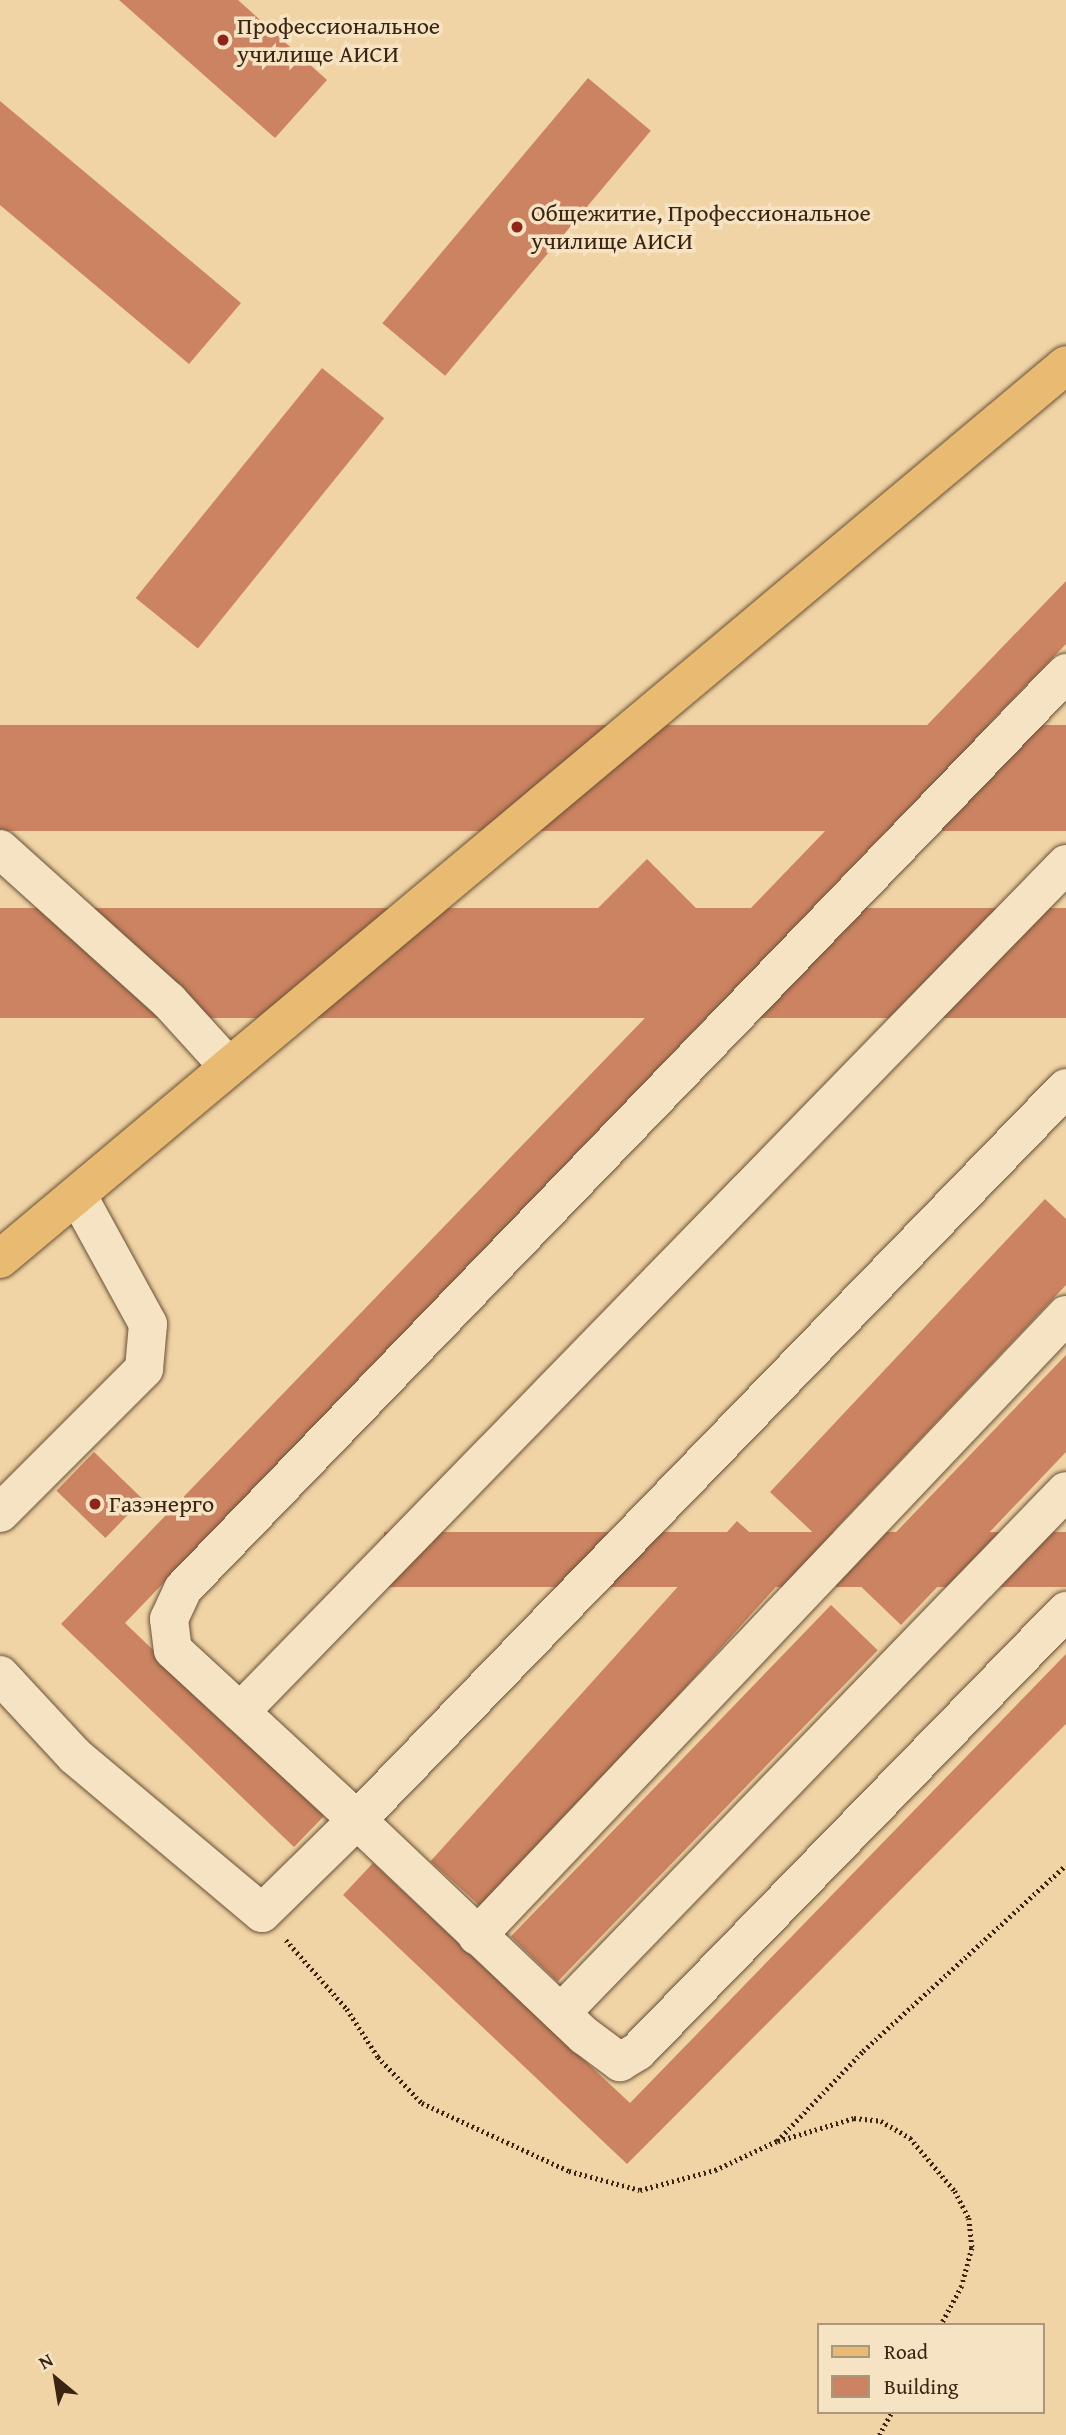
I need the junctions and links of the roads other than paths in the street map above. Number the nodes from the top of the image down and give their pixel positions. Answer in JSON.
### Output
{"nodes":[{"id":1,"x":1066,"y":365,"type":"edge"},
{"id":2,"x":1066,"y":673,"type":"edge"},
{"id":3,"x":0,"y":849,"type":"edge"},
{"id":4,"x":1066,"y":864,"type":"edge"},
{"id":5,"x":228,"y":1066,"type":"junction"},
{"id":6,"x":1066,"y":1088,"type":"edge"},
{"id":7,"x":78,"y":1196,"type":"junction"},
{"id":8,"x":0,"y":1259,"type":"edge"},
{"id":9,"x":1066,"y":1315,"type":"edge"},
{"id":10,"x":1066,"y":1491,"type":"edge"},
{"id":11,"x":0,"y":1513,"type":"edge"},
{"id":12,"x":1066,"y":1611,"type":"edge"},
{"id":13,"x":0,"y":1675,"type":"edge"},
{"id":14,"x":240,"y":1712,"type":"junction"},
{"id":15,"x":357,"y":1820,"type":"junction"},
{"id":16,"x":478,"y":1936,"type":"junction"},
{"id":17,"x":561,"y":2013,"type":"junction"}],
"edges":[{"from":1,"to":5,"type":"main road"},
{"from":2,"to":14,"type":"lane"},
{"from":3,"to":5,"type":"lane"},
{"from":4,"to":14,"type":"lane"},
{"from":5,"to":7,"type":"main road"},
{"from":6,"to":15,"type":"lane"},
{"from":7,"to":8,"type":"main road"},
{"from":7,"to":11,"type":"lane"},
{"from":9,"to":16,"type":"lane"},
{"from":10,"to":17,"type":"lane"},
{"from":12,"to":17,"type":"lane"},
{"from":13,"to":15,"type":"lane"},
{"from":14,"to":15,"type":"lane"},
{"from":15,"to":16,"type":"lane"},
{"from":16,"to":17,"type":"lane"}]}
